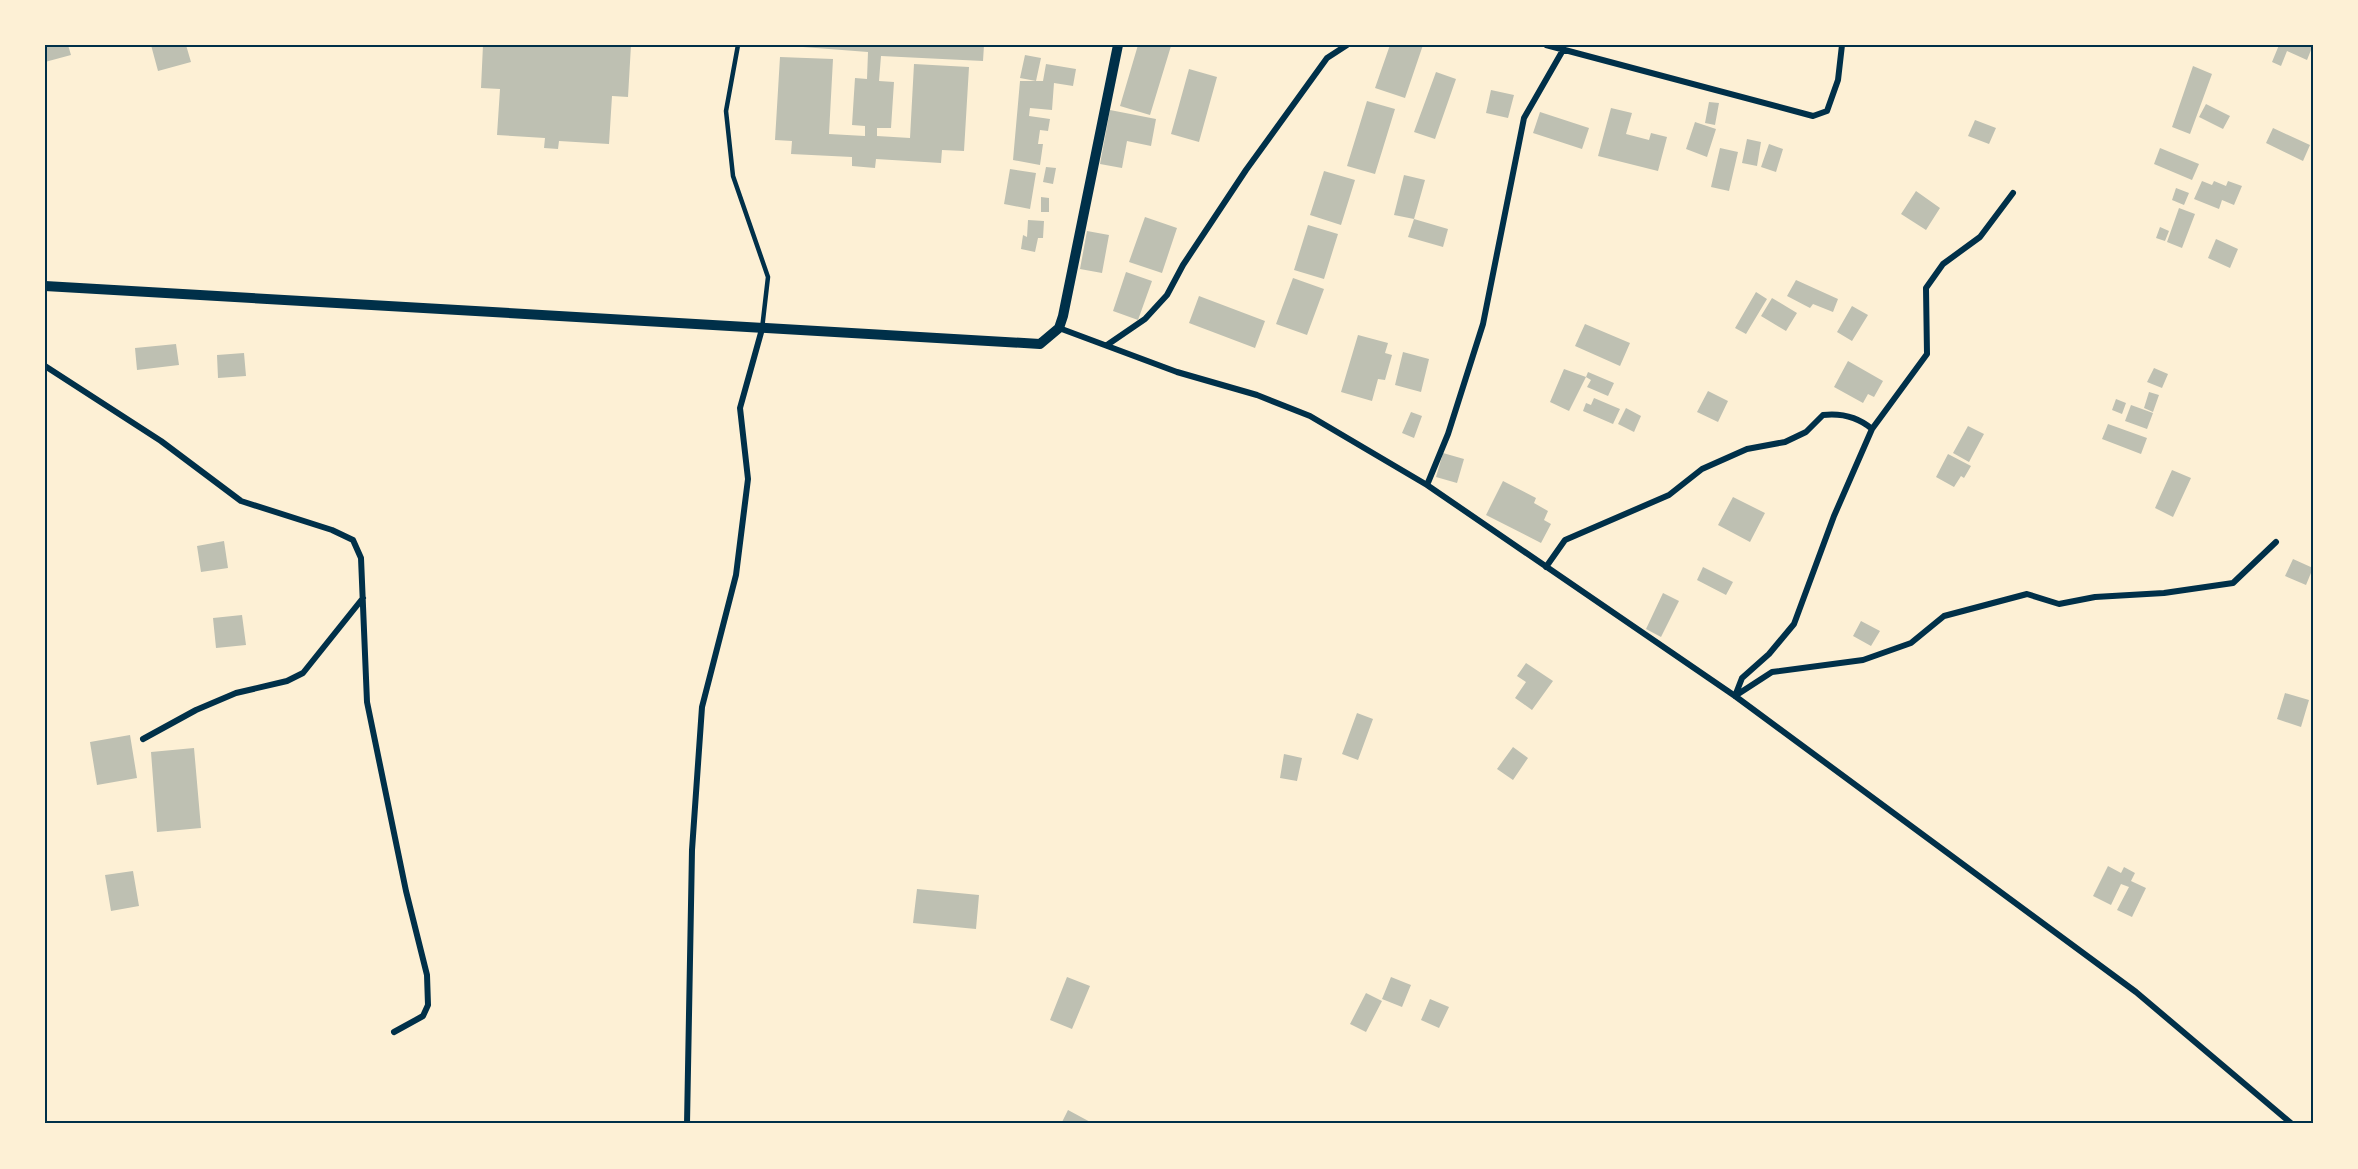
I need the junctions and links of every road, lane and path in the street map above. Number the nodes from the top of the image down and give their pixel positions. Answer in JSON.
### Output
{"nodes":[{"id":1,"x":738,"y":45,"type":"edge"},
{"id":2,"x":1118,"y":45,"type":"edge"},
{"id":3,"x":1347,"y":45,"type":"edge"},
{"id":4,"x":1546,"y":45,"type":"edge"},
{"id":5,"x":1842,"y":45,"type":"edge"},
{"id":6,"x":1563,"y":50,"type":"junction"},
{"id":7,"x":2013,"y":193,"type":"dead end"},
{"id":8,"x":45,"y":286,"type":"edge"},
{"id":9,"x":1059,"y":328,"type":"junction"},
{"id":10,"x":762,"y":329,"type":"junction"},
{"id":11,"x":1107,"y":345,"type":"junction"},
{"id":12,"x":45,"y":366,"type":"edge"},
{"id":13,"x":1872,"y":429,"type":"junction"},
{"id":14,"x":1427,"y":486,"type":"junction"},
{"id":15,"x":2276,"y":542,"type":"dead end"},
{"id":16,"x":1546,"y":567,"type":"junction"},
{"id":17,"x":363,"y":597,"type":"junction"},
{"id":18,"x":1735,"y":696,"type":"junction"},
{"id":19,"x":143,"y":740,"type":"dead end"},
{"id":20,"x":394,"y":1032,"type":"dead end"},
{"id":21,"x":687,"y":1124,"type":"edge"},
{"id":22,"x":2292,"y":1124,"type":"edge"}],
"edges":[{"from":1,"to":10,"type":"lane"},
{"from":2,"to":9,"type":"street"},
{"from":3,"to":11,"type":"street"},
{"from":4,"to":6,"type":"street"},
{"from":5,"to":6,"type":"street"},
{"from":6,"to":14,"type":"street"},
{"from":7,"to":13,"type":"street"},
{"from":8,"to":10,"type":"street"},
{"from":9,"to":10,"type":"street"},
{"from":9,"to":11,"type":"street"},
{"from":10,"to":21,"type":"street"},
{"from":11,"to":14,"type":"street"},
{"from":12,"to":17,"type":"street"},
{"from":13,"to":16,"type":"street"},
{"from":13,"to":18,"type":"street"},
{"from":14,"to":16,"type":"street"},
{"from":15,"to":18,"type":"street"},
{"from":16,"to":18,"type":"street"},
{"from":17,"to":19,"type":"street"},
{"from":17,"to":20,"type":"street"},
{"from":18,"to":22,"type":"street"}]}
